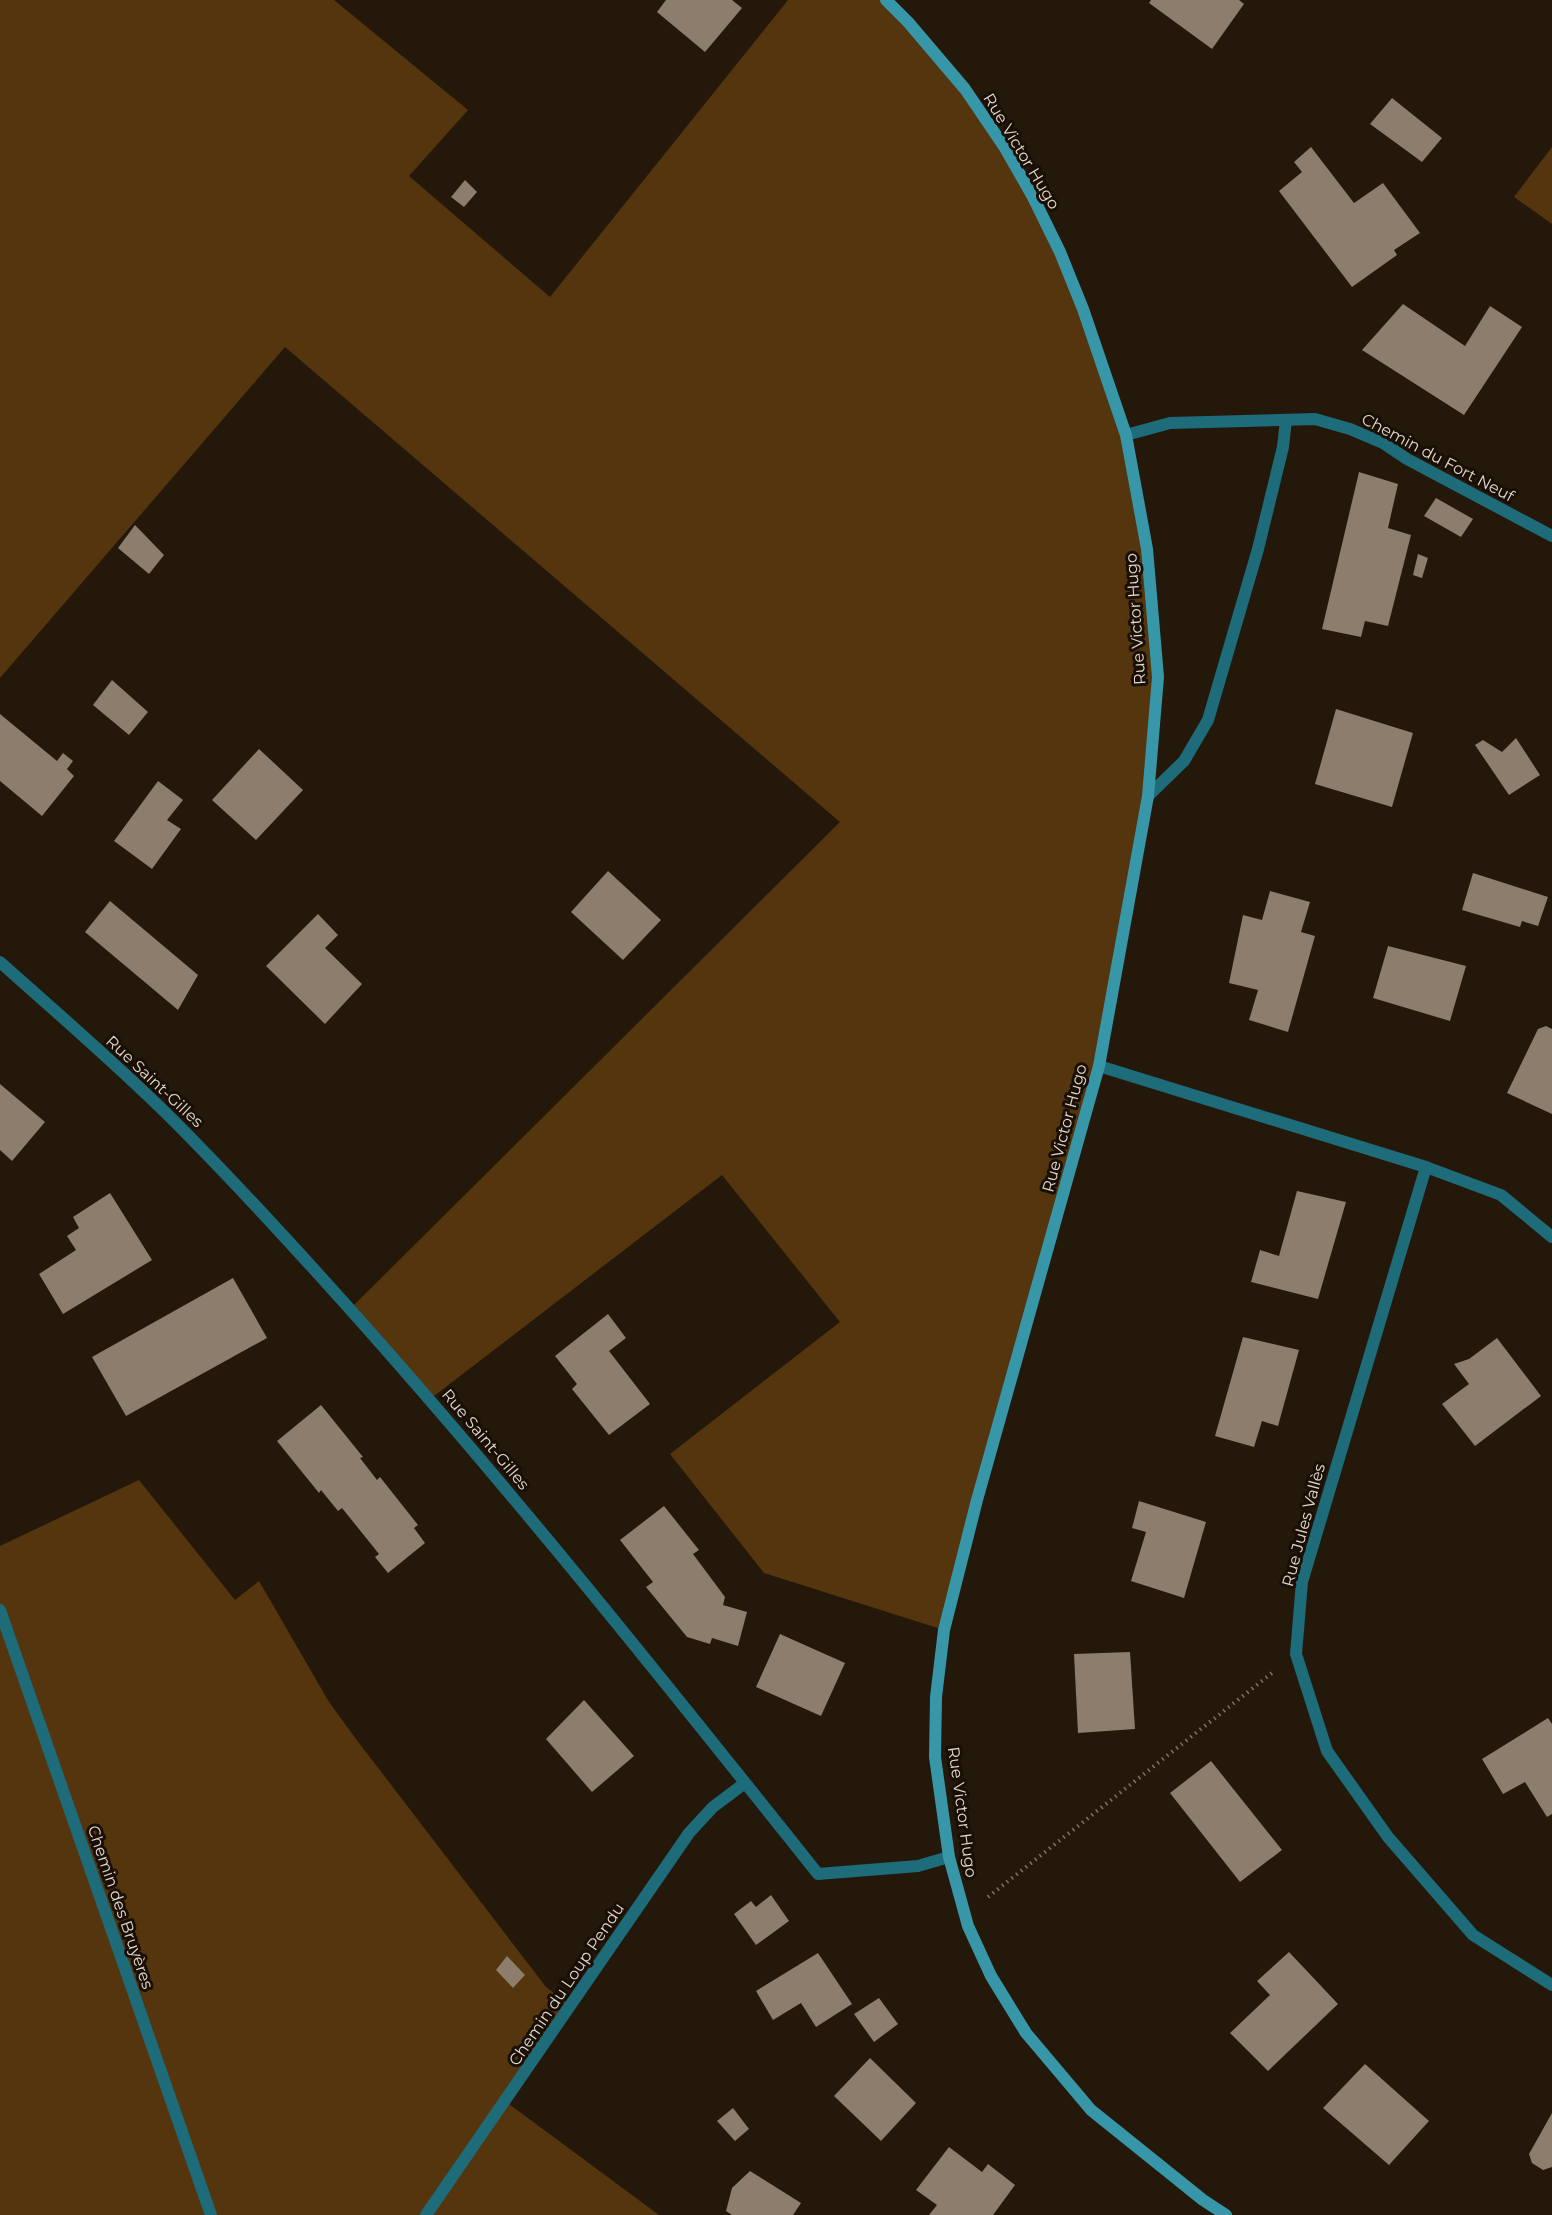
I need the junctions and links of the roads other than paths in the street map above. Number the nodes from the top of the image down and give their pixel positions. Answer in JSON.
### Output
{"nodes":[{"id":1,"x":886,"y":0,"type":"edge"},
{"id":2,"x":1286,"y":420,"type":"junction"},
{"id":3,"x":1126,"y":435,"type":"junction"},
{"id":4,"x":1552,"y":536,"type":"edge"},
{"id":5,"x":1148,"y":796,"type":"junction"},
{"id":6,"x":0,"y":962,"type":"edge"},
{"id":7,"x":1099,"y":1066,"type":"junction"},
{"id":8,"x":1426,"y":1167,"type":"junction"},
{"id":9,"x":1552,"y":1237,"type":"edge"},
{"id":10,"x":0,"y":1610,"type":"edge"},
{"id":11,"x":746,"y":1783,"type":"junction"},
{"id":12,"x":950,"y":1857,"type":"junction"},
{"id":13,"x":1552,"y":1985,"type":"edge"},
{"id":14,"x":211,"y":2215,"type":"edge"},
{"id":15,"x":426,"y":2215,"type":"edge"},
{"id":16,"x":1226,"y":2215,"type":"edge"}],
"edges":[{"from":1,"to":3,"type":"main road","name":"Rue Victor Hugo"},
{"from":2,"to":3,"type":"street","name":"Chemin du Fort Neuf"},
{"from":2,"to":4,"type":"street","name":"Chemin du Fort Neuf"},
{"from":2,"to":5,"type":"street"},
{"from":3,"to":5,"type":"main road","name":"Rue Victor Hugo"},
{"from":5,"to":7,"type":"main road","name":"Rue Victor Hugo"},
{"from":6,"to":11,"type":"street","name":"Rue Saint-Gilles"},
{"from":7,"to":8,"type":"street"},
{"from":7,"to":12,"type":"main road","name":"Rue Victor Hugo"},
{"from":8,"to":9,"type":"street"},
{"from":8,"to":13,"type":"street","name":"Rue Jules Vallès"},
{"from":10,"to":14,"type":"street","name":"Chemin des Bruyères"},
{"from":11,"to":12,"type":"street","name":"Rue Saint-Gilles"},
{"from":11,"to":15,"type":"street","name":"Chemin du Loup Pendu"},
{"from":12,"to":16,"type":"main road","name":"Rue Victor Hugo"}]}
